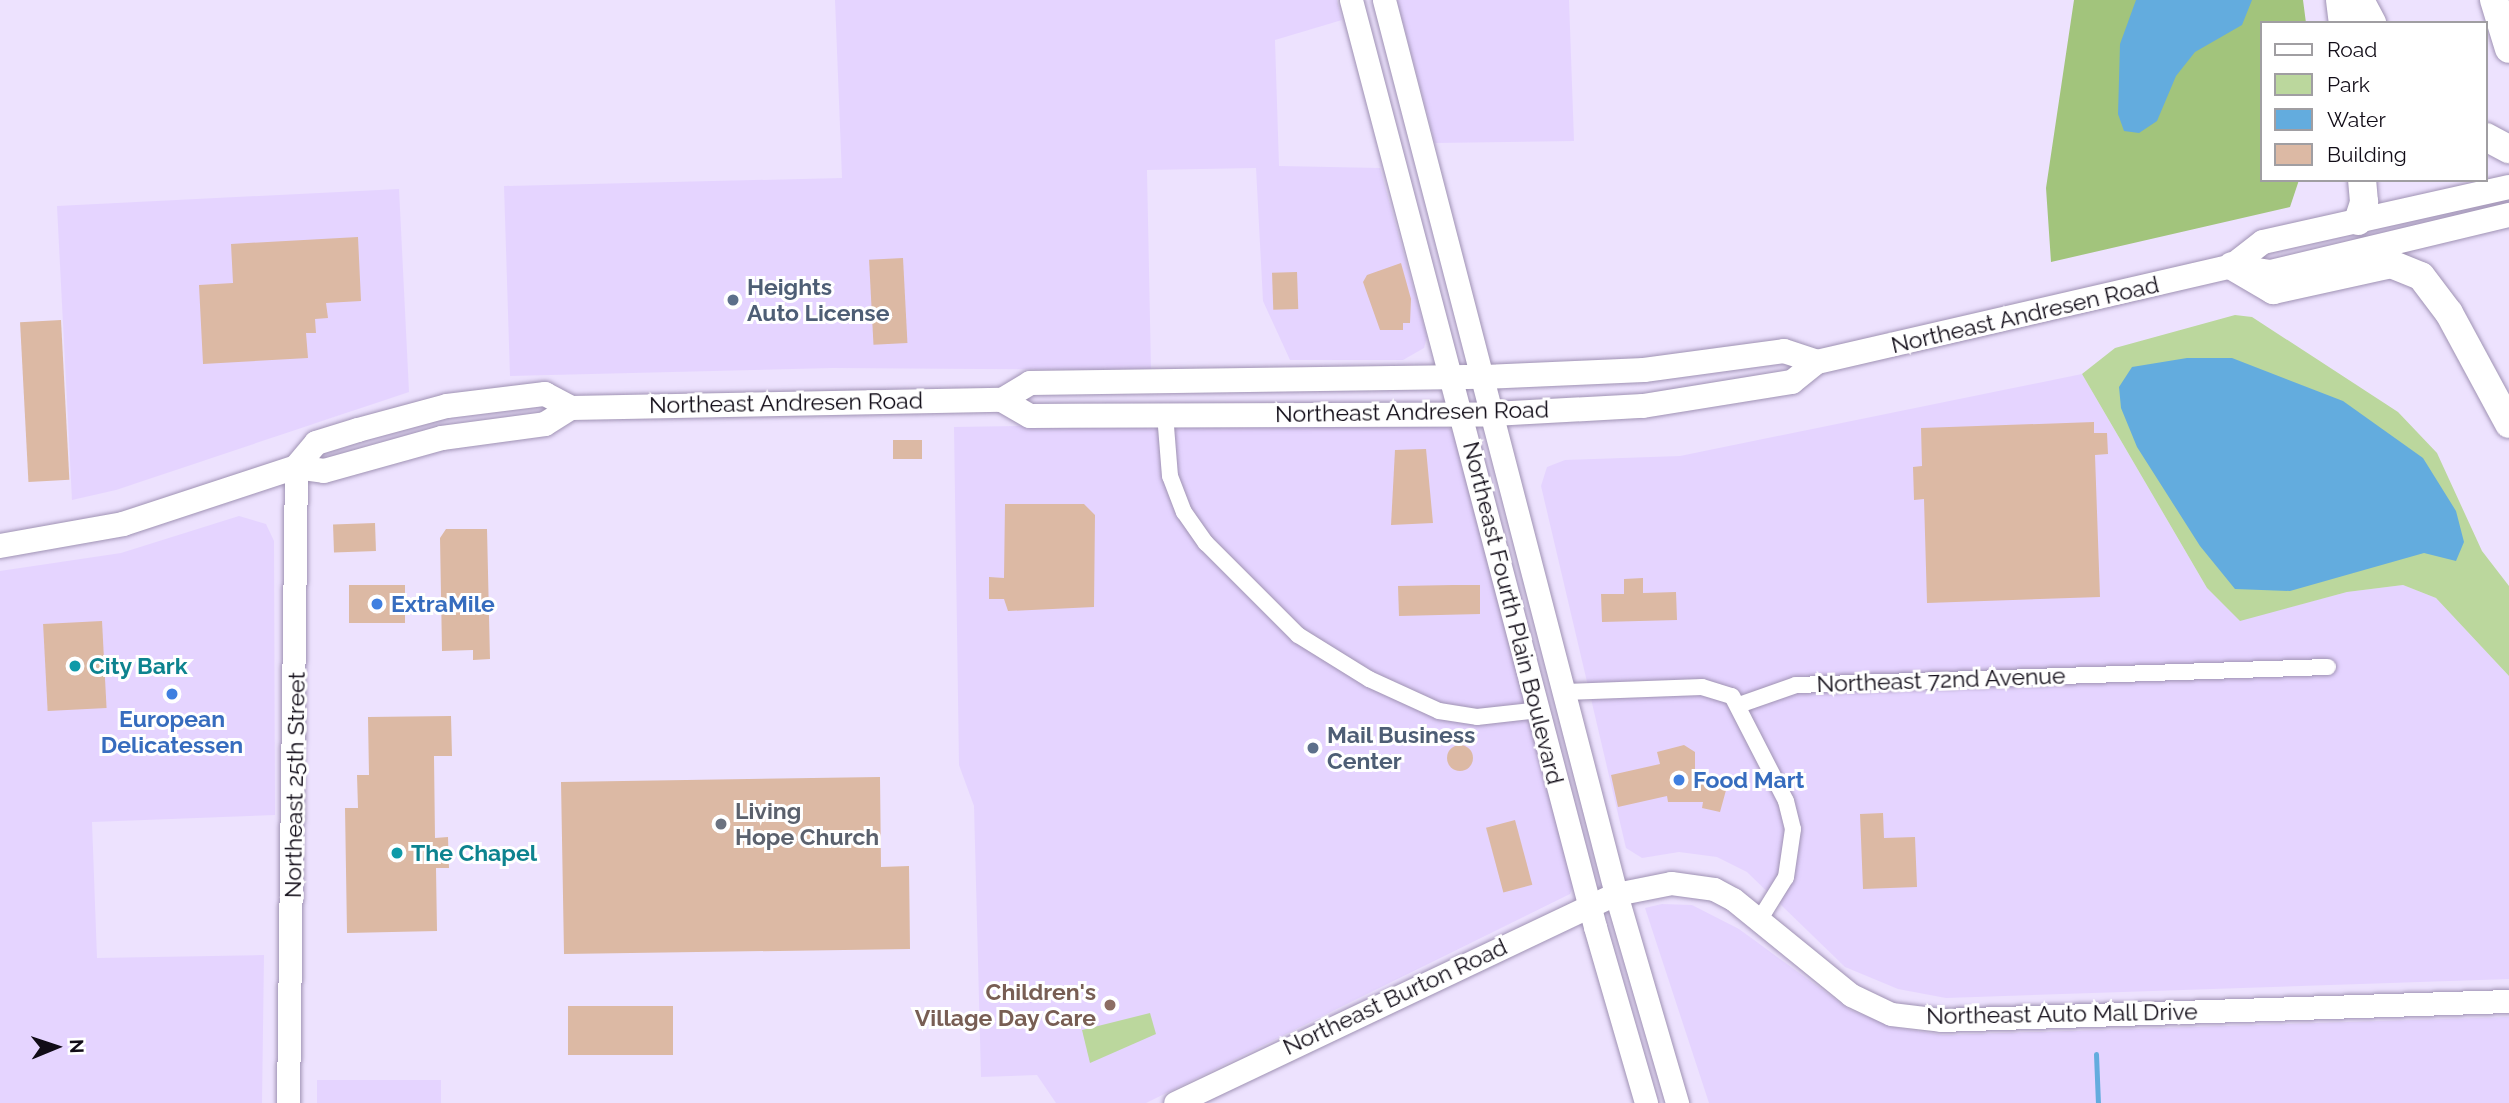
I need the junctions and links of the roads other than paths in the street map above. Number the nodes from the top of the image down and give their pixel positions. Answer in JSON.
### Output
{"nodes":[{"id":1,"x":1352,"y":0,"type":"edge"},
{"id":2,"x":1384,"y":0,"type":"edge"},
{"id":3,"x":2340,"y":0,"type":"edge"},
{"id":4,"x":2360,"y":0,"type":"edge"},
{"id":5,"x":2494,"y":0,"type":"edge"},
{"id":6,"x":2343,"y":21,"type":"edge"},
{"id":7,"x":2371,"y":21,"type":"edge"},
{"id":8,"x":2509,"y":49,"type":"edge"},
{"id":9,"x":2488,"y":138,"type":"edge"},
{"id":10,"x":2509,"y":149,"type":"edge"},
{"id":11,"x":2362,"y":182,"type":"edge"},
{"id":12,"x":2509,"y":187,"type":"edge"},
{"id":13,"x":2509,"y":215,"type":"edge"},
{"id":14,"x":2358,"y":221,"type":"junction"},
{"id":15,"x":2232,"y":266,"type":"junction"},
{"id":16,"x":1817,"y":362,"type":"junction"},
{"id":17,"x":1450,"y":374,"type":"junction"},
{"id":18,"x":1484,"y":377,"type":"junction"},
{"id":19,"x":1240,"y":378,"type":"junction"},
{"id":20,"x":1139,"y":381,"type":"junction"},
{"id":21,"x":1002,"y":400,"type":"junction"},
{"id":22,"x":1461,"y":411,"type":"junction"},
{"id":23,"x":1165,"y":414,"type":"junction"},
{"id":24,"x":1493,"y":414,"type":"junction"},
{"id":25,"x":1030,"y":416,"type":"junction"},
{"id":26,"x":2509,"y":424,"type":"edge"},
{"id":27,"x":296,"y":467,"type":"junction"},
{"id":28,"x":0,"y":546,"type":"edge"},
{"id":29,"x":2328,"y":667,"type":"dead end"},
{"id":30,"x":1566,"y":692,"type":"junction"},
{"id":31,"x":1739,"y":705,"type":"junction"},
{"id":32,"x":1539,"y":710,"type":"junction"},
{"id":33,"x":1616,"y":894,"type":"junction"},
{"id":34,"x":1590,"y":906,"type":"junction"},
{"id":35,"x":1760,"y":919,"type":"junction"},
{"id":36,"x":2509,"y":1001,"type":"edge"},
{"id":37,"x":288,"y":1103,"type":"edge"},
{"id":38,"x":1175,"y":1103,"type":"edge"},
{"id":39,"x":1646,"y":1103,"type":"edge"},
{"id":40,"x":1677,"y":1103,"type":"edge"}],
"edges":[{"from":1,"to":17,"type":"main road","name":"Northeast Fourth Plain Boulevard"},
{"from":2,"to":18,"type":"main road","name":"Northeast Fourth Plain Boulevard"},
{"from":3,"to":6,"type":"highway"},
{"from":4,"to":7,"type":"highway"},
{"from":5,"to":8,"type":"highway"},
{"from":9,"to":10,"type":"highway"},
{"from":11,"to":14,"type":"highway"},
{"from":12,"to":14,"type":"main road","name":"Northeast Andresen Road"},
{"from":13,"to":15,"type":"main road","name":"Northeast Andresen Road"},
{"from":14,"to":15,"type":"main road","name":"Northeast Andresen Road"},
{"from":15,"to":16,"type":"main road","name":"Northeast Andresen Road"},
{"from":15,"to":26,"type":"highway"},
{"from":16,"to":18,"type":"main road","name":"Northeast Andresen Road"},
{"from":16,"to":24,"type":"main road","name":"Northeast Andresen Road"},
{"from":17,"to":18,"type":"main road","name":"Northeast Andresen Road"},
{"from":17,"to":19,"type":"main road","name":"Northeast Andresen Road"},
{"from":17,"to":22,"type":"main road","name":"Northeast Fourth Plain Boulevard"},
{"from":18,"to":24,"type":"main road","name":"Northeast Fourth Plain Boulevard"},
{"from":19,"to":20,"type":"main road","name":"Northeast Andresen Road"},
{"from":19,"to":23,"type":"main road"},
{"from":20,"to":21,"type":"main road","name":"Northeast Andresen Road"},
{"from":20,"to":25,"type":"main road"},
{"from":21,"to":25,"type":"main road"},
{"from":21,"to":27,"type":"main road","name":"Northeast Andresen Road"},
{"from":22,"to":23,"type":"main road","name":"Northeast Andresen Road"},
{"from":22,"to":24,"type":"main road","name":"Northeast Andresen Road"},
{"from":22,"to":32,"type":"main road","name":"Northeast Fourth Plain Boulevard"},
{"from":23,"to":25,"type":"main road","name":"Northeast Andresen Road"},
{"from":23,"to":32,"type":"street"},
{"from":24,"to":30,"type":"main road","name":"Northeast Fourth Plain Boulevard"},
{"from":27,"to":28,"type":"main road","name":"Northeast Andresen Road"},
{"from":27,"to":37,"type":"main road","name":"Northeast 25th Street"},
{"from":29,"to":31,"type":"street","name":"Northeast 72nd Avenue"},
{"from":30,"to":31,"type":"street"},
{"from":30,"to":33,"type":"main road","name":"Northeast Fourth Plain Boulevard"},
{"from":31,"to":35,"type":"street"},
{"from":32,"to":34,"type":"main road","name":"Northeast Fourth Plain Boulevard"},
{"from":33,"to":34,"type":"main road","name":"Northeast Burton Road"},
{"from":33,"to":35,"type":"main road","name":"Northeast Auto Mall Drive"},
{"from":33,"to":40,"type":"main road","name":"Northeast Fourth Plain Boulevard"},
{"from":34,"to":38,"type":"main road","name":"Northeast Burton Road"},
{"from":34,"to":39,"type":"main road","name":"Northeast Fourth Plain Boulevard"},
{"from":35,"to":36,"type":"main road","name":"Northeast Auto Mall Drive"}]}
